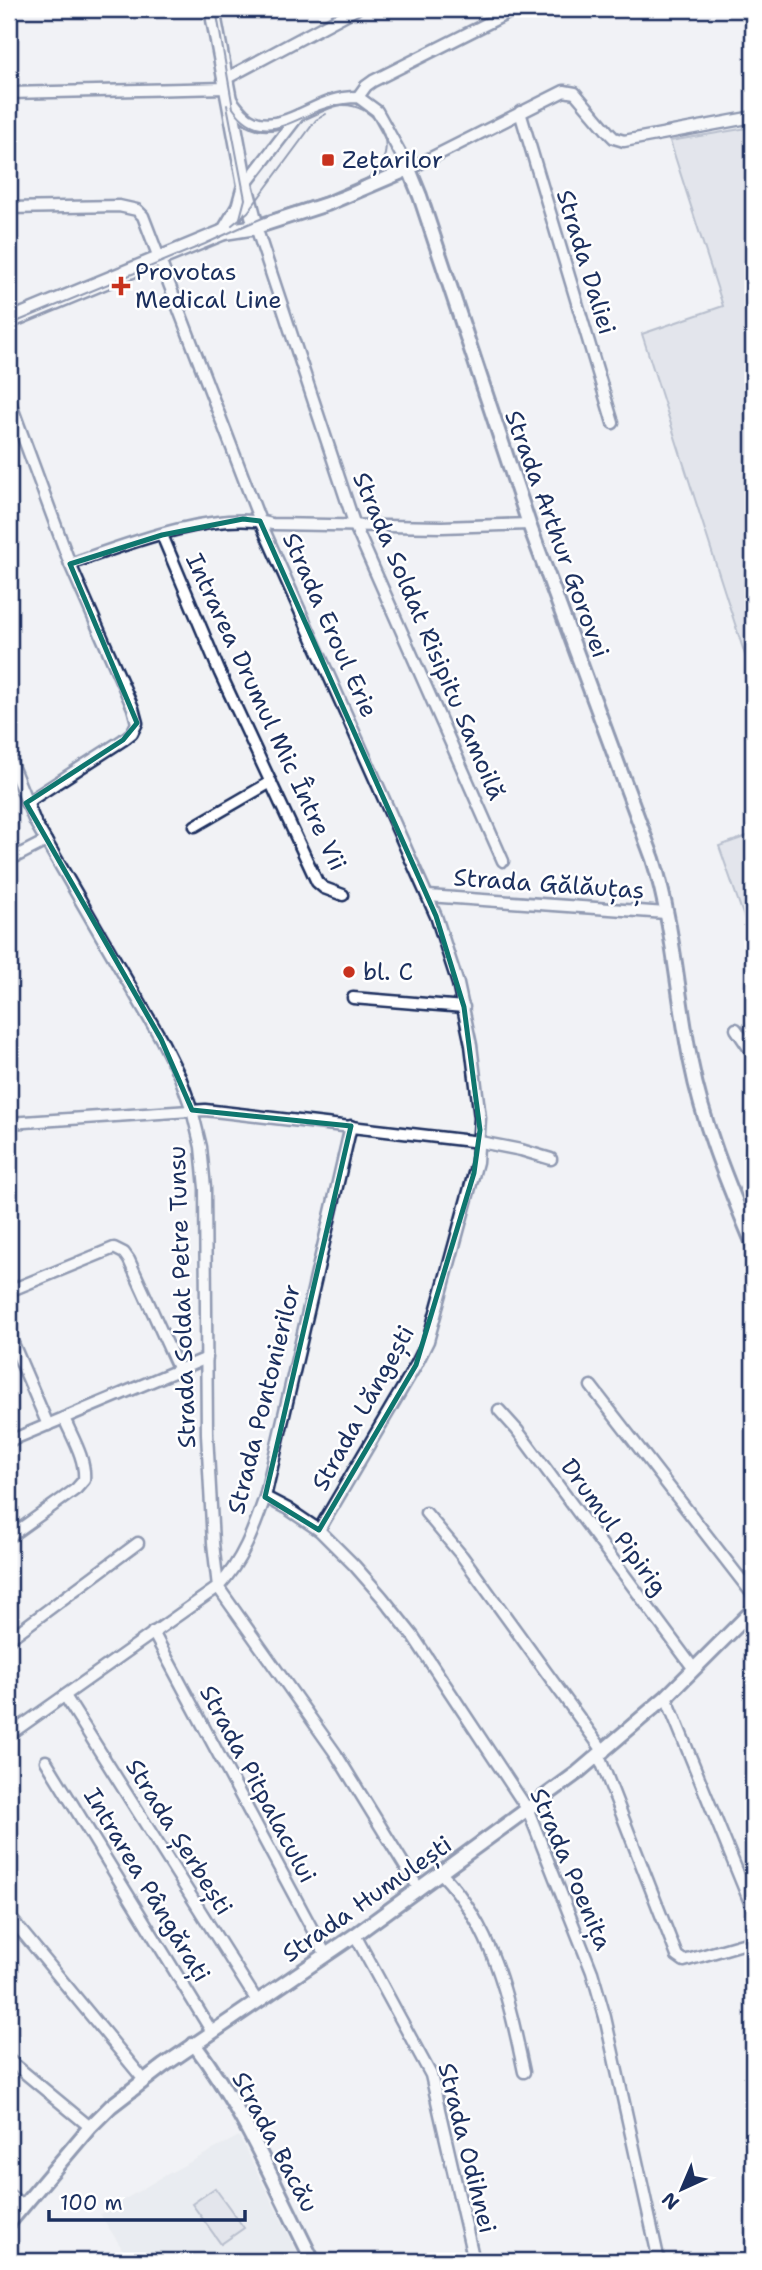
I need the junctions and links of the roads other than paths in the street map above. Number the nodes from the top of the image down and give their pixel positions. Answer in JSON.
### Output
{"nodes":[{"id":1,"x":212,"y":9,"type":"edge"},
{"id":2,"x":356,"y":9,"type":"edge"},
{"id":3,"x":516,"y":9,"type":"edge"},
{"id":4,"x":227,"y":88,"type":"junction"},
{"id":5,"x":9,"y":93,"type":"edge"},
{"id":6,"x":358,"y":97,"type":"junction"},
{"id":7,"x":520,"y":112,"type":"junction"},
{"id":8,"x":299,"y":115,"type":"junction"},
{"id":9,"x":753,"y":117,"type":"edge"},
{"id":10,"x":409,"y":169,"type":"junction"},
{"id":11,"x":245,"y":184,"type":"junction"},
{"id":12,"x":9,"y":208,"type":"edge"},
{"id":13,"x":256,"y":227,"type":"junction"},
{"id":14,"x":224,"y":232,"type":"junction"},
{"id":15,"x":160,"y":258,"type":"junction"},
{"id":16,"x":9,"y":321,"type":"edge"},
{"id":17,"x":9,"y":399,"type":"edge"},
{"id":18,"x":613,"y":423,"type":"dead end"},
{"id":19,"x":260,"y":521,"type":"junction"},
{"id":20,"x":529,"y":524,"type":"junction"},
{"id":21,"x":355,"y":526,"type":"junction"},
{"id":22,"x":162,"y":535,"type":"junction"},
{"id":23,"x":70,"y":564,"type":"junction"},
{"id":24,"x":9,"y":758,"type":"edge"},
{"id":25,"x":271,"y":782,"type":"junction"},
{"id":26,"x":26,"y":803,"type":"junction"},
{"id":27,"x":195,"y":826,"type":"dead end"},
{"id":28,"x":46,"y":841,"type":"junction"},
{"id":29,"x":9,"y":860,"type":"edge"},
{"id":30,"x":503,"y":861,"type":"dead end"},
{"id":31,"x":343,"y":895,"type":"dead end"},
{"id":32,"x":428,"y":896,"type":"junction"},
{"id":33,"x":666,"y":913,"type":"junction"},
{"id":34,"x":353,"y":998,"type":"dead end"},
{"id":35,"x":464,"y":1007,"type":"junction"},
{"id":36,"x":736,"y":1029,"type":"dead end"},
{"id":37,"x":753,"y":1054,"type":"edge"},
{"id":38,"x":192,"y":1110,"type":"junction"},
{"id":39,"x":9,"y":1123,"type":"edge"},
{"id":40,"x":351,"y":1126,"type":"junction"},
{"id":41,"x":480,"y":1142,"type":"junction"},
{"id":42,"x":551,"y":1159,"type":"dead end"},
{"id":43,"x":753,"y":1244,"type":"edge"},
{"id":44,"x":9,"y":1291,"type":"edge"},
{"id":45,"x":9,"y":1334,"type":"edge"},
{"id":46,"x":207,"y":1358,"type":"junction"},
{"id":47,"x":178,"y":1370,"type":"junction"},
{"id":48,"x":591,"y":1386,"type":"dead end"},
{"id":49,"x":499,"y":1410,"type":"dead end"},
{"id":50,"x":64,"y":1418,"type":"junction"},
{"id":51,"x":48,"y":1425,"type":"junction"},
{"id":52,"x":9,"y":1441,"type":"edge"},
{"id":53,"x":265,"y":1497,"type":"junction"},
{"id":54,"x":426,"y":1513,"type":"dead end"},
{"id":55,"x":319,"y":1530,"type":"junction"},
{"id":56,"x":9,"y":1537,"type":"edge"},
{"id":57,"x":138,"y":1543,"type":"dead end"},
{"id":58,"x":218,"y":1587,"type":"junction"},
{"id":59,"x":753,"y":1595,"type":"edge"},
{"id":60,"x":753,"y":1610,"type":"edge"},
{"id":61,"x":153,"y":1632,"type":"junction"},
{"id":62,"x":9,"y":1639,"type":"edge"},
{"id":63,"x":694,"y":1670,"type":"junction"},
{"id":64,"x":65,"y":1696,"type":"junction"},
{"id":65,"x":666,"y":1697,"type":"junction"},
{"id":66,"x":9,"y":1735,"type":"edge"},
{"id":67,"x":602,"y":1754,"type":"junction"},
{"id":68,"x":46,"y":1761,"type":"dead end"},
{"id":69,"x":528,"y":1810,"type":"junction"},
{"id":70,"x":441,"y":1873,"type":"junction"},
{"id":71,"x":419,"y":1889,"type":"junction"},
{"id":72,"x":753,"y":1910,"type":"edge"},
{"id":73,"x":9,"y":1916,"type":"edge"},
{"id":74,"x":355,"y":1935,"type":"junction"},
{"id":75,"x":753,"y":1941,"type":"edge"},
{"id":76,"x":326,"y":1955,"type":"junction"},
{"id":77,"x":257,"y":2001,"type":"junction"},
{"id":78,"x":212,"y":2032,"type":"junction"},
{"id":79,"x":194,"y":2045,"type":"junction"},
{"id":80,"x":9,"y":2060,"type":"edge"},
{"id":81,"x":524,"y":2072,"type":"dead end"},
{"id":82,"x":145,"y":2080,"type":"junction"},
{"id":83,"x":90,"y":2127,"type":"junction"},
{"id":84,"x":9,"y":2195,"type":"edge"},
{"id":85,"x":23,"y":2206,"type":"junction"},
{"id":86,"x":9,"y":2223,"type":"edge"},
{"id":87,"x":313,"y":2261,"type":"edge"},
{"id":88,"x":474,"y":2261,"type":"edge"},
{"id":89,"x":659,"y":2261,"type":"edge"}],
"edges":[{"from":1,"to":4,"type":"main road"},
{"from":2,"to":4,"type":"street"},
{"from":3,"to":6,"type":"street"},
{"from":4,"to":5,"type":"street"},
{"from":4,"to":8,"type":"street"},
{"from":4,"to":11,"type":"main road"},
{"from":6,"to":8,"type":"street"},
{"from":6,"to":10,"type":"street"},
{"from":7,"to":9,"type":"street"},
{"from":7,"to":10,"type":"street"},
{"from":7,"to":18,"type":"street","name":"Strada Daliei"},
{"from":8,"to":11,"type":"street"},
{"from":10,"to":13,"type":"street"},
{"from":10,"to":20,"type":"street","name":"Strada Arthur Gorovei"},
{"from":11,"to":13,"type":"main road"},
{"from":11,"to":14,"type":"main road"},
{"from":12,"to":15,"type":"street","name":"Strada Eroul Erie"},
{"from":13,"to":14,"type":"main road"},
{"from":13,"to":21,"type":"street","name":"Strada Soldat Risipitu Samoilă"},
{"from":14,"to":15,"type":"main road"},
{"from":15,"to":16,"type":"main road"},
{"from":15,"to":19,"type":"street","name":"Strada Eroul Erie"},
{"from":17,"to":23,"type":"street"},
{"from":19,"to":21,"type":"street"},
{"from":19,"to":22,"type":"street"},
{"from":19,"to":32,"type":"street","name":"Strada Eroul Erie"},
{"from":20,"to":21,"type":"street"},
{"from":20,"to":33,"type":"street","name":"Strada Arthur Gorovei"},
{"from":21,"to":30,"type":"street","name":"Strada Soldat Risipitu Samoilă"},
{"from":22,"to":23,"type":"street"},
{"from":22,"to":25,"type":"street","name":"Intrarea Drumul Mic Între Vii"},
{"from":23,"to":26,"type":"street"},
{"from":24,"to":26,"type":"street","name":"Strada Soldat Petre Tunsu"},
{"from":25,"to":27,"type":"street"},
{"from":25,"to":31,"type":"street","name":"Intrarea Drumul Mic Între Vii"},
{"from":26,"to":28,"type":"street","name":"Strada Soldat Petre Tunsu"},
{"from":28,"to":29,"type":"street"},
{"from":28,"to":38,"type":"street","name":"Strada Soldat Petre Tunsu"},
{"from":32,"to":33,"type":"street","name":"Strada Gălăuțaș"},
{"from":32,"to":35,"type":"street","name":"Strada Eroul Erie"},
{"from":33,"to":43,"type":"street","name":"Strada Arthur Gorovei"},
{"from":34,"to":35,"type":"street"},
{"from":35,"to":41,"type":"street","name":"Strada Eroul Erie"},
{"from":36,"to":37,"type":"street"},
{"from":38,"to":39,"type":"street"},
{"from":38,"to":40,"type":"street"},
{"from":38,"to":46,"type":"street","name":"Strada Soldat Petre Tunsu"},
{"from":40,"to":41,"type":"street"},
{"from":40,"to":53,"type":"street","name":"Strada Pontonierilor"},
{"from":41,"to":42,"type":"street"},
{"from":41,"to":55,"type":"street","name":"Strada Lăngești"},
{"from":44,"to":47,"type":"street"},
{"from":45,"to":51,"type":"street"},
{"from":46,"to":47,"type":"street"},
{"from":46,"to":58,"type":"street","name":"Strada Soldat Petre Tunsu"},
{"from":47,"to":50,"type":"street"},
{"from":48,"to":59,"type":"street"},
{"from":49,"to":63,"type":"street","name":"Drumul Pipirig"},
{"from":50,"to":51,"type":"street"},
{"from":50,"to":56,"type":"street"},
{"from":51,"to":52,"type":"street"},
{"from":53,"to":55,"type":"street","name":"Strada Poenița"},
{"from":53,"to":58,"type":"street","name":"Strada Pontonierilor"},
{"from":54,"to":67,"type":"street"},
{"from":55,"to":69,"type":"street","name":"Strada Poenița"},
{"from":57,"to":62,"type":"street"},
{"from":58,"to":61,"type":"street","name":"Strada Pontonierilor"},
{"from":58,"to":71,"type":"street"},
{"from":60,"to":63,"type":"street","name":"Strada Humulești"},
{"from":61,"to":64,"type":"street","name":"Strada Pontonierilor"},
{"from":61,"to":76,"type":"street","name":"Strada Pitpalacului"},
{"from":63,"to":65,"type":"street","name":"Strada Humulești"},
{"from":64,"to":66,"type":"street","name":"Strada Pontonierilor"},
{"from":64,"to":77,"type":"street","name":"Strada Șerbești"},
{"from":65,"to":67,"type":"street","name":"Strada Humulești"},
{"from":65,"to":72,"type":"street"},
{"from":67,"to":69,"type":"street","name":"Strada Humulești"},
{"from":67,"to":75,"type":"street"},
{"from":68,"to":78,"type":"street","name":"Intrarea Pângărați"},
{"from":69,"to":70,"type":"street","name":"Strada Humulești"},
{"from":69,"to":89,"type":"street","name":"Strada Poenița"},
{"from":70,"to":71,"type":"street","name":"Strada Humulești"},
{"from":70,"to":81,"type":"street"},
{"from":71,"to":74,"type":"street","name":"Strada Humulești"},
{"from":73,"to":82,"type":"street"},
{"from":74,"to":76,"type":"street","name":"Strada Humulești"},
{"from":74,"to":88,"type":"street","name":"Strada Odihnei"},
{"from":76,"to":77,"type":"street","name":"Strada Humulești"},
{"from":77,"to":78,"type":"street","name":"Strada Humulești"},
{"from":78,"to":79,"type":"street","name":"Strada Humulești"},
{"from":79,"to":82,"type":"street","name":"Strada Humulești"},
{"from":79,"to":87,"type":"street","name":"Strada Bacău"},
{"from":80,"to":83,"type":"street"},
{"from":82,"to":83,"type":"street","name":"Strada Humulești"},
{"from":83,"to":85,"type":"street","name":"Strada Humulești"},
{"from":84,"to":85,"type":"street"},
{"from":85,"to":86,"type":"street","name":"Strada Humulești"}]}
